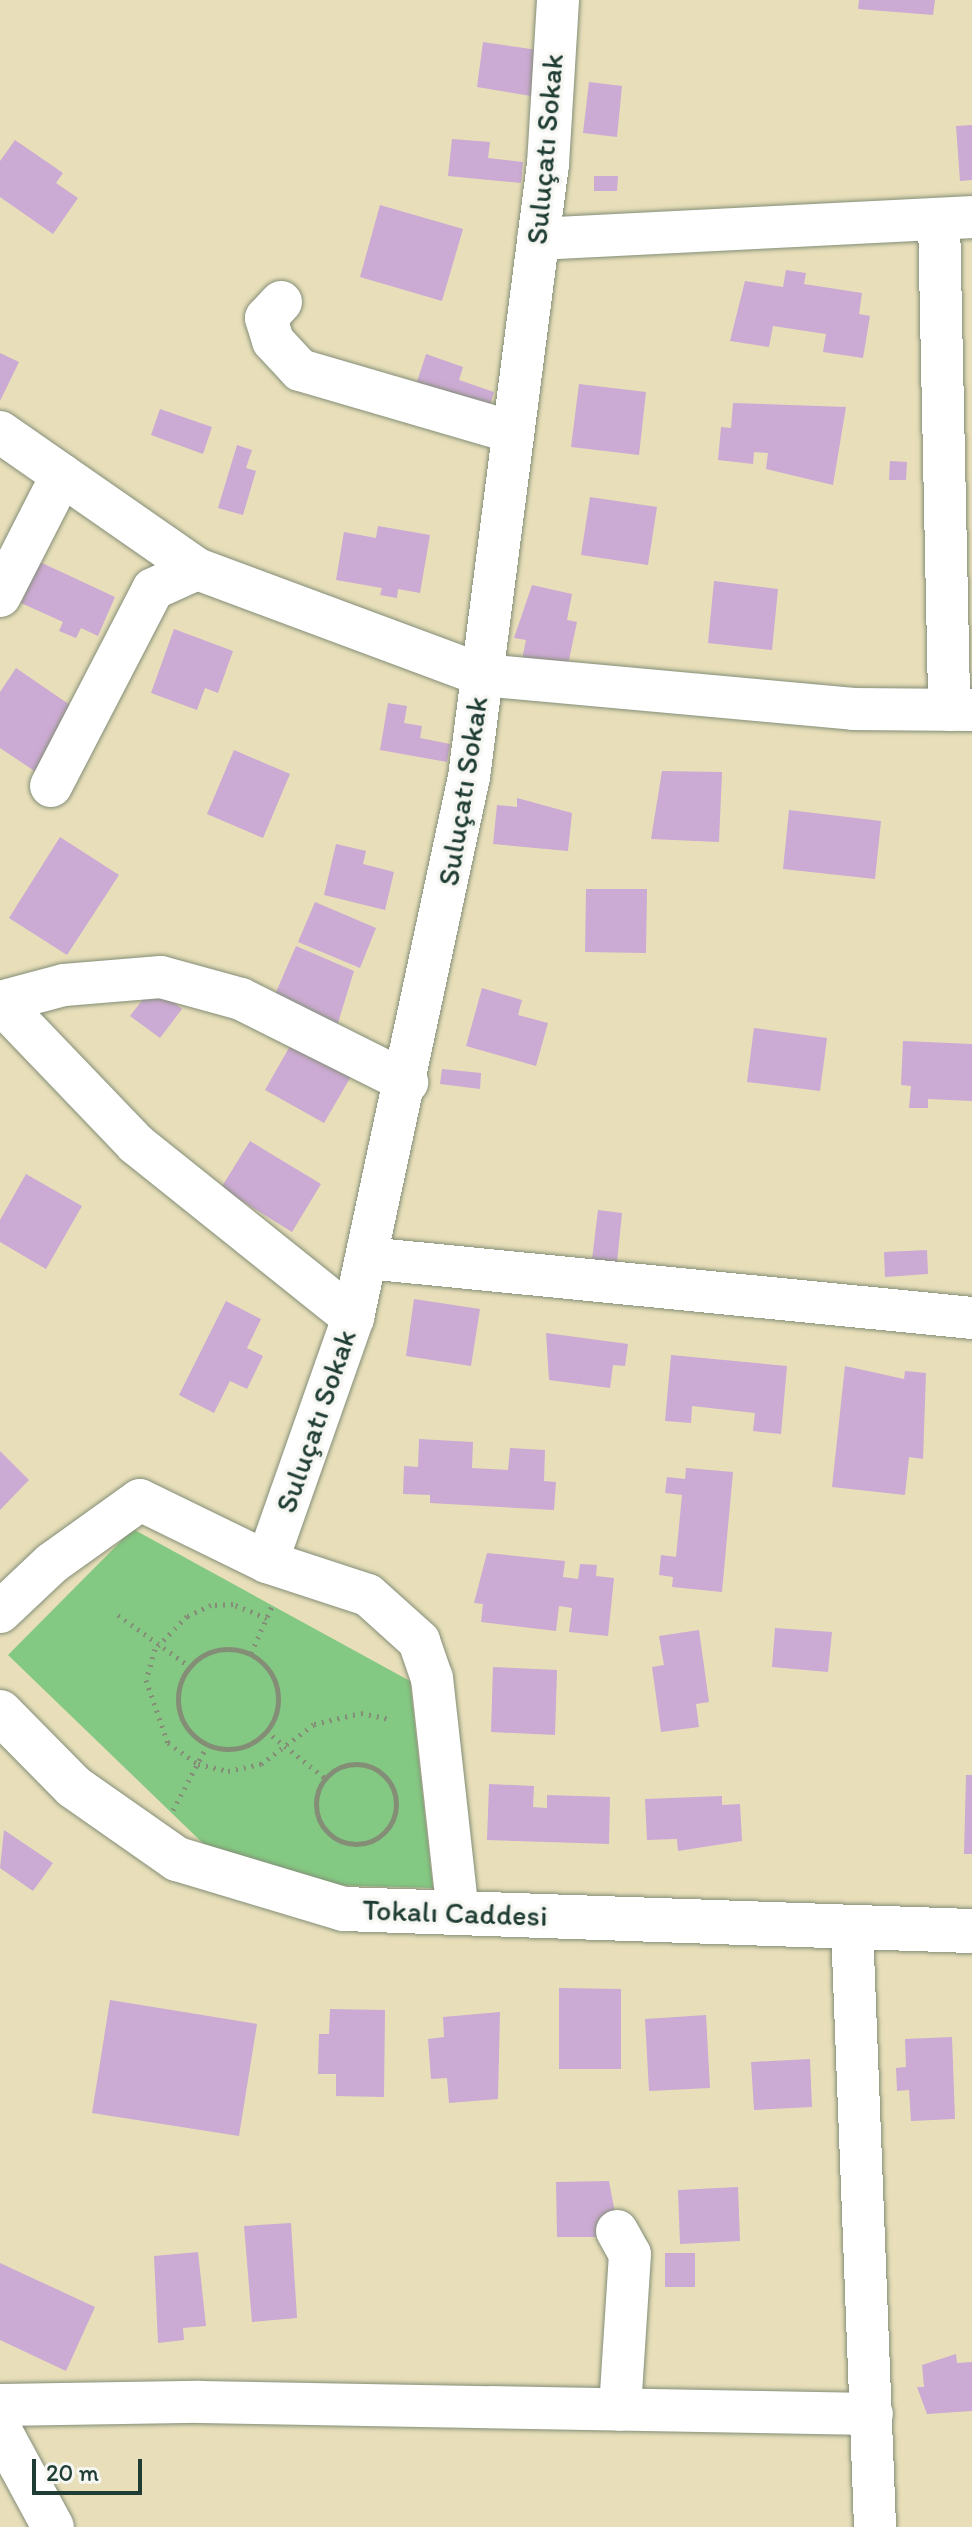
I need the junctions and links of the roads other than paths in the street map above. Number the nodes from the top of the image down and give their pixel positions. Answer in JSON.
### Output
{"nodes":[{"id":1,"x":558,"y":0,"type":"edge"},
{"id":2,"x":956,"y":218,"type":"edge"},
{"id":3,"x":538,"y":239,"type":"junction"},
{"id":4,"x":281,"y":302,"type":"dead end"},
{"id":5,"x":0,"y":432,"type":"edge"},
{"id":6,"x":512,"y":432,"type":"junction"},
{"id":7,"x":62,"y":475,"type":"junction"},
{"id":8,"x":197,"y":569,"type":"junction"},
{"id":9,"x":0,"y":596,"type":"edge"},
{"id":10,"x":482,"y":675,"type":"junction"},
{"id":11,"x":961,"y":710,"type":"edge"},
{"id":12,"x":51,"y":786,"type":"dead end"},
{"id":13,"x":0,"y":1002,"type":"edge"},
{"id":14,"x":407,"y":1082,"type":"junction"},
{"id":15,"x":367,"y":1258,"type":"junction"},
{"id":16,"x":353,"y":1318,"type":"junction"},
{"id":17,"x":972,"y":1318,"type":"edge"},
{"id":18,"x":278,"y":1565,"type":"junction"},
{"id":19,"x":0,"y":1612,"type":"edge"},
{"id":20,"x":0,"y":1712,"type":"edge"},
{"id":21,"x":458,"y":1913,"type":"junction"},
{"id":22,"x":852,"y":1927,"type":"junction"},
{"id":23,"x":972,"y":1931,"type":"edge"},
{"id":24,"x":617,"y":2231,"type":"dead end"},
{"id":25,"x":0,"y":2405,"type":"edge"},
{"id":26,"x":620,"y":2410,"type":"junction"},
{"id":27,"x":872,"y":2414,"type":"junction"},
{"id":28,"x":0,"y":2429,"type":"edge"},
{"id":29,"x":53,"y":2527,"type":"edge"},
{"id":30,"x":875,"y":2527,"type":"edge"}],
"edges":[{"from":1,"to":3,"type":"street","name":"Suluçatı Sokak"},
{"from":2,"to":3,"type":"street"},
{"from":2,"to":11,"type":"street"},
{"from":3,"to":6,"type":"street","name":"Suluçatı Sokak"},
{"from":4,"to":6,"type":"street"},
{"from":5,"to":7,"type":"street"},
{"from":6,"to":10,"type":"street","name":"Suluçatı Sokak"},
{"from":7,"to":8,"type":"street"},
{"from":7,"to":9,"type":"street"},
{"from":8,"to":10,"type":"street"},
{"from":8,"to":12,"type":"street"},
{"from":10,"to":11,"type":"street"},
{"from":10,"to":14,"type":"street","name":"Suluçatı Sokak"},
{"from":13,"to":14,"type":"street"},
{"from":13,"to":16,"type":"street"},
{"from":14,"to":15,"type":"street","name":"Suluçatı Sokak"},
{"from":15,"to":16,"type":"street","name":"Suluçatı Sokak"},
{"from":15,"to":17,"type":"street"},
{"from":16,"to":18,"type":"street","name":"Suluçatı Sokak"},
{"from":18,"to":19,"type":"street"},
{"from":18,"to":21,"type":"street"},
{"from":20,"to":21,"type":"street","name":"Tokalı Caddesi"},
{"from":21,"to":22,"type":"street","name":"Tokalı Caddesi"},
{"from":22,"to":23,"type":"street","name":"Tokalı Caddesi"},
{"from":22,"to":27,"type":"street"},
{"from":24,"to":26,"type":"street"},
{"from":25,"to":26,"type":"street"},
{"from":26,"to":27,"type":"street"},
{"from":27,"to":30,"type":"street"},
{"from":28,"to":29,"type":"street"}]}
